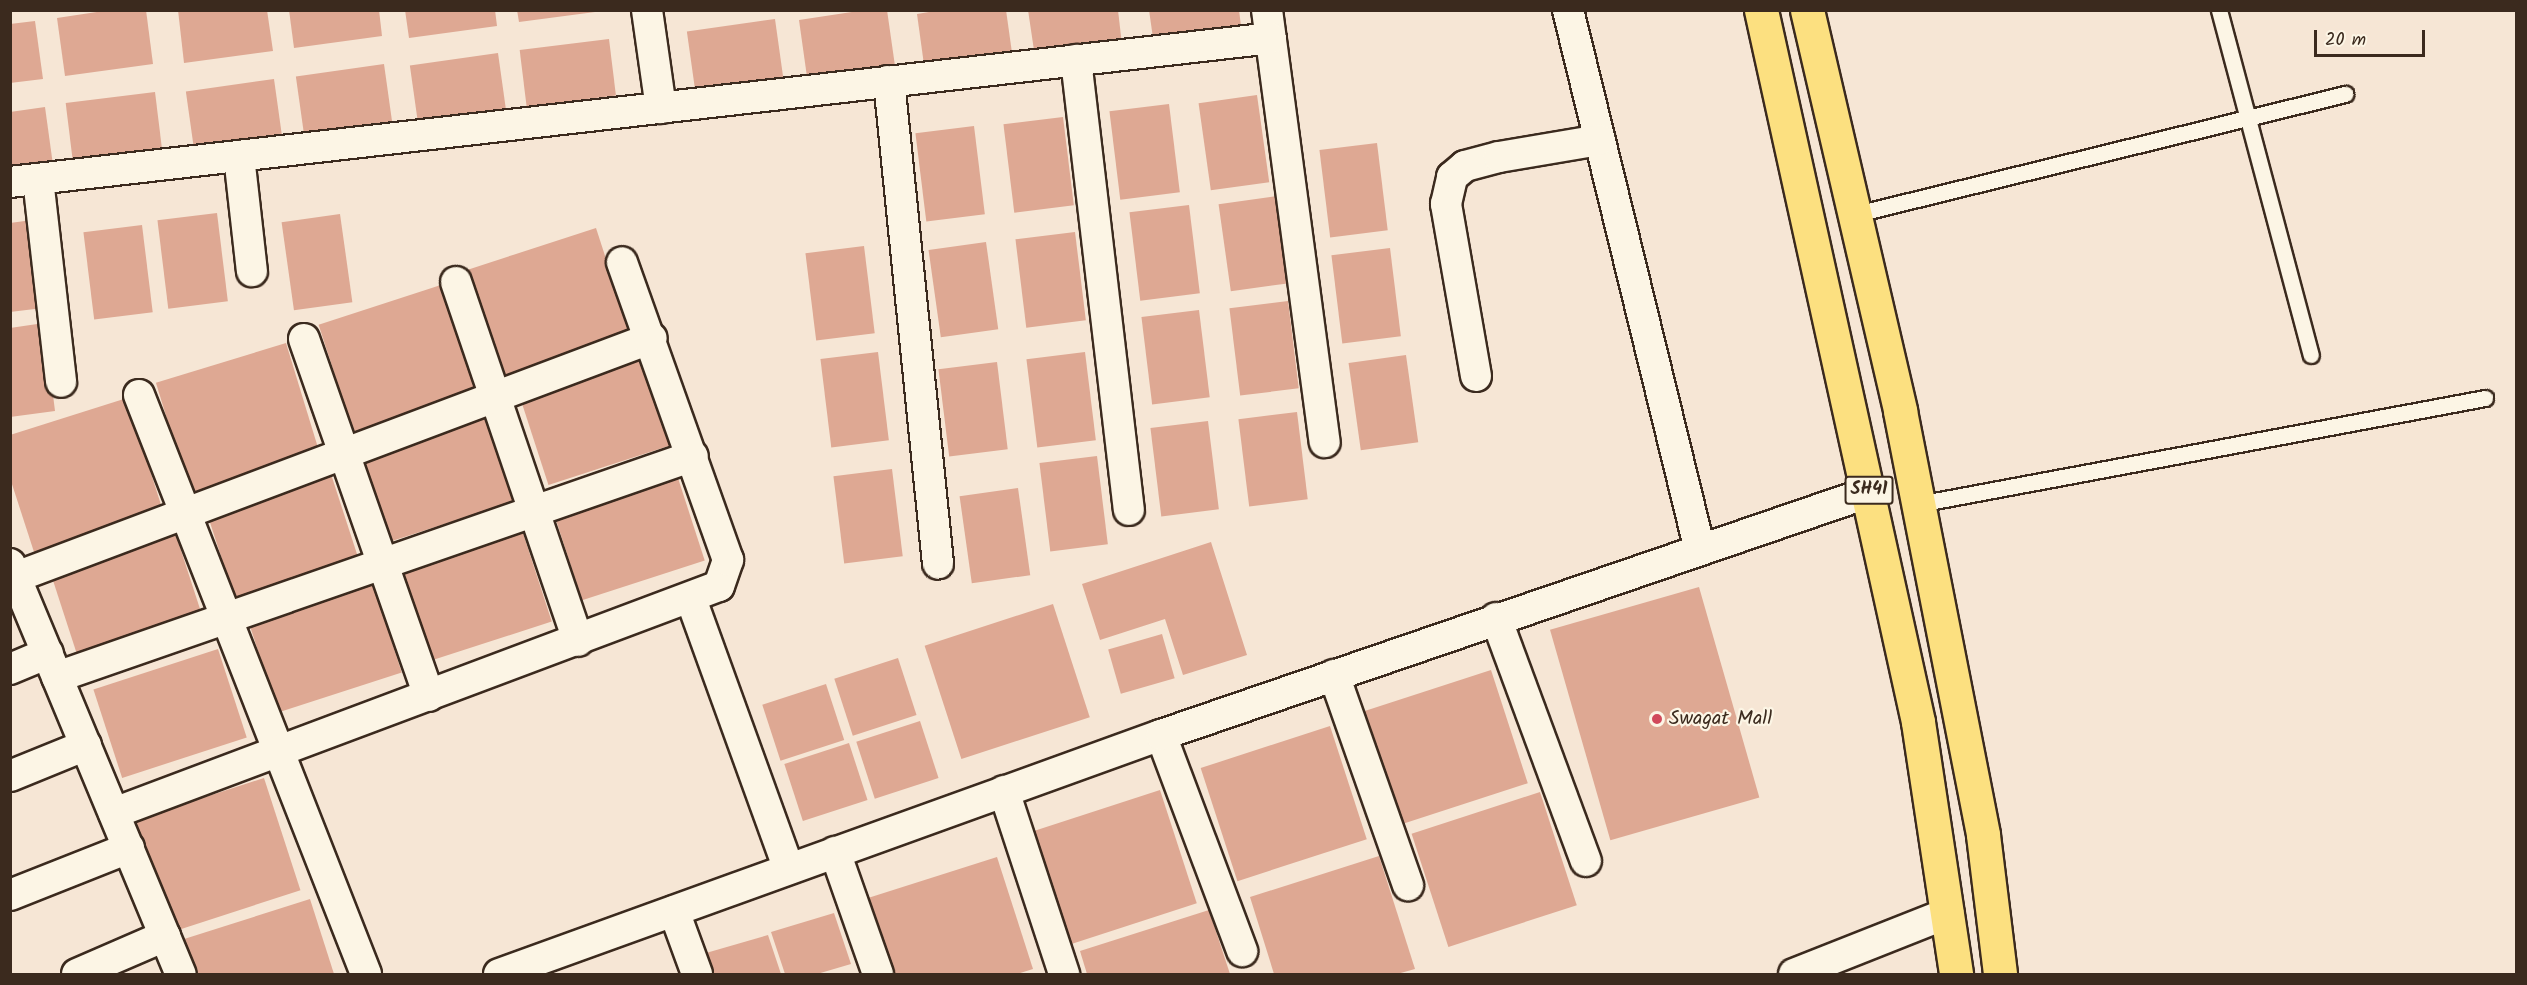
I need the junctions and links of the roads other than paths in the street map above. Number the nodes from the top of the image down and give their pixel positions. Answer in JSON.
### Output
{"nodes":[{"id":1,"x":648,"y":10,"type":"edge"},
{"id":2,"x":1569,"y":10,"type":"edge"},
{"id":3,"x":1761,"y":10,"type":"edge"},
{"id":4,"x":1807,"y":10,"type":"edge"},
{"id":5,"x":2219,"y":10,"type":"edge"},
{"id":6,"x":1269,"y":24,"type":"edge"},
{"id":7,"x":1076,"y":60,"type":"junction"},
{"id":8,"x":889,"y":81,"type":"junction"},
{"id":9,"x":2345,"y":94,"type":"dead end"},
{"id":10,"x":661,"y":108,"type":"junction"},
{"id":11,"x":2247,"y":118,"type":"junction"},
{"id":12,"x":1600,"y":140,"type":"junction"},
{"id":13,"x":239,"y":156,"type":"junction"},
{"id":14,"x":24,"y":181,"type":"edge"},
{"id":15,"x":1856,"y":213,"type":"junction"},
{"id":16,"x":622,"y":262,"type":"dead end"},
{"id":17,"x":252,"y":271,"type":"dead end"},
{"id":18,"x":456,"y":282,"type":"dead end"},
{"id":19,"x":652,"y":338,"type":"junction"},
{"id":20,"x":304,"y":339,"type":"dead end"},
{"id":21,"x":2310,"y":355,"type":"dead end"},
{"id":22,"x":1476,"y":376,"type":"dead end"},
{"id":23,"x":61,"y":382,"type":"dead end"},
{"id":24,"x":494,"y":394,"type":"junction"},
{"id":25,"x":140,"y":395,"type":"dead end"},
{"id":26,"x":2486,"y":398,"type":"dead end"},
{"id":27,"x":1324,"y":442,"type":"dead end"},
{"id":28,"x":343,"y":452,"type":"junction"},
{"id":29,"x":693,"y":456,"type":"junction"},
{"id":30,"x":1870,"y":492,"type":"junction"},
{"id":31,"x":1918,"y":504,"type":"junction"},
{"id":32,"x":532,"y":507,"type":"junction"},
{"id":33,"x":1129,"y":510,"type":"dead end"},
{"id":34,"x":186,"y":513,"type":"junction"},
{"id":35,"x":1699,"y":546,"type":"junction"},
{"id":36,"x":382,"y":561,"type":"junction"},
{"id":37,"x":938,"y":564,"type":"dead end"},
{"id":38,"x":13,"y":571,"type":"edge"},
{"id":39,"x":691,"y":599,"type":"junction"},
{"id":40,"x":226,"y":616,"type":"junction"},
{"id":41,"x":1496,"y":618,"type":"junction"},
{"id":42,"x":578,"y":641,"type":"junction"},
{"id":43,"x":52,"y":665,"type":"junction"},
{"id":44,"x":10,"y":669,"type":"edge"},
{"id":45,"x":1334,"y":675,"type":"junction"},
{"id":46,"x":429,"y":696,"type":"junction"},
{"id":47,"x":1161,"y":735,"type":"junction"},
{"id":48,"x":86,"y":745,"type":"junction"},
{"id":49,"x":279,"y":752,"type":"junction"},
{"id":50,"x":10,"y":776,"type":"edge"},
{"id":51,"x":1004,"y":791,"type":"junction"},
{"id":52,"x":114,"y":813,"type":"junction"},
{"id":53,"x":129,"y":848,"type":"junction"},
{"id":54,"x":834,"y":852,"type":"junction"},
{"id":55,"x":1586,"y":861,"type":"dead end"},
{"id":56,"x":789,"y":869,"type":"junction"},
{"id":57,"x":1408,"y":885,"type":"dead end"},
{"id":58,"x":10,"y":895,"type":"edge"},
{"id":59,"x":674,"y":911,"type":"junction"},
{"id":60,"x":1948,"y":913,"type":"junction"},
{"id":61,"x":165,"y":936,"type":"junction"},
{"id":62,"x":1242,"y":951,"type":"dead end"},
{"id":63,"x":501,"y":974,"type":"edge"},
{"id":64,"x":77,"y":975,"type":"edge"},
{"id":65,"x":181,"y":975,"type":"edge"},
{"id":66,"x":366,"y":975,"type":"edge"},
{"id":67,"x":697,"y":975,"type":"edge"},
{"id":68,"x":878,"y":975,"type":"edge"},
{"id":69,"x":1064,"y":975,"type":"edge"},
{"id":70,"x":1794,"y":975,"type":"edge"},
{"id":71,"x":1956,"y":975,"type":"edge"},
{"id":72,"x":2000,"y":975,"type":"edge"}],
"edges":[{"from":1,"to":10,"type":"street"},
{"from":2,"to":12,"type":"street"},
{"from":3,"to":30,"type":"main road","number":"SH41"},
{"from":4,"to":15,"type":"main road","number":"SH41"},
{"from":5,"to":11,"type":"lane"},
{"from":6,"to":7,"type":"street"},
{"from":6,"to":27,"type":"street"},
{"from":7,"to":8,"type":"street"},
{"from":7,"to":33,"type":"street"},
{"from":8,"to":10,"type":"street"},
{"from":8,"to":37,"type":"street"},
{"from":9,"to":11,"type":"lane"},
{"from":10,"to":13,"type":"street"},
{"from":11,"to":15,"type":"lane"},
{"from":11,"to":21,"type":"lane"},
{"from":12,"to":22,"type":"street"},
{"from":12,"to":35,"type":"street"},
{"from":13,"to":14,"type":"street"},
{"from":13,"to":17,"type":"street"},
{"from":14,"to":23,"type":"street"},
{"from":15,"to":31,"type":"main road","number":"SH41"},
{"from":16,"to":19,"type":"street"},
{"from":18,"to":24,"type":"street"},
{"from":19,"to":24,"type":"street"},
{"from":19,"to":29,"type":"street"},
{"from":20,"to":28,"type":"street"},
{"from":24,"to":28,"type":"street"},
{"from":24,"to":32,"type":"street"},
{"from":25,"to":34,"type":"street"},
{"from":26,"to":31,"type":"lane"},
{"from":28,"to":34,"type":"street"},
{"from":28,"to":36,"type":"street"},
{"from":29,"to":32,"type":"street"},
{"from":29,"to":39,"type":"street"},
{"from":30,"to":35,"type":"street"},
{"from":30,"to":60,"type":"main road","number":"SH41"},
{"from":31,"to":72,"type":"main road","number":"SH41"},
{"from":32,"to":36,"type":"street"},
{"from":32,"to":42,"type":"street"},
{"from":34,"to":38,"type":"street"},
{"from":34,"to":40,"type":"street"},
{"from":35,"to":41,"type":"street"},
{"from":36,"to":40,"type":"street"},
{"from":36,"to":46,"type":"street"},
{"from":38,"to":43,"type":"street"},
{"from":39,"to":42,"type":"street"},
{"from":39,"to":56,"type":"street"},
{"from":40,"to":43,"type":"street"},
{"from":40,"to":49,"type":"street"},
{"from":41,"to":45,"type":"street"},
{"from":41,"to":55,"type":"street"},
{"from":42,"to":46,"type":"street"},
{"from":43,"to":44,"type":"street"},
{"from":43,"to":48,"type":"street"},
{"from":45,"to":47,"type":"street"},
{"from":45,"to":57,"type":"street"},
{"from":46,"to":49,"type":"street"},
{"from":47,"to":51,"type":"street"},
{"from":47,"to":62,"type":"street"},
{"from":48,"to":50,"type":"street"},
{"from":48,"to":52,"type":"street"},
{"from":49,"to":52,"type":"street"},
{"from":49,"to":66,"type":"street"},
{"from":51,"to":54,"type":"street"},
{"from":51,"to":69,"type":"street"},
{"from":52,"to":53,"type":"street"},
{"from":53,"to":58,"type":"street"},
{"from":53,"to":61,"type":"street"},
{"from":54,"to":56,"type":"street"},
{"from":54,"to":68,"type":"street"},
{"from":56,"to":59,"type":"street"},
{"from":59,"to":63,"type":"street"},
{"from":59,"to":67,"type":"street"},
{"from":60,"to":70,"type":"street"},
{"from":60,"to":71,"type":"main road","number":"SH41"},
{"from":61,"to":64,"type":"street"},
{"from":61,"to":65,"type":"street"}]}
